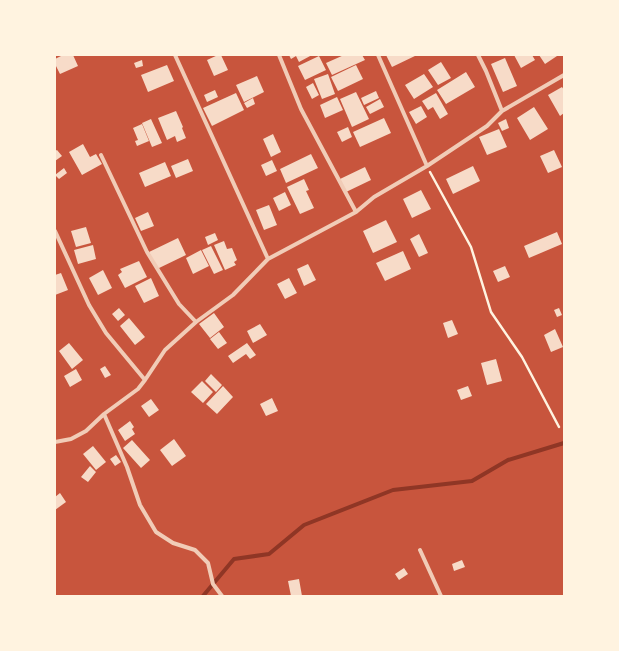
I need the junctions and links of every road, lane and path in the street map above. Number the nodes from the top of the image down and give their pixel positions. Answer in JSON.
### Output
{"nodes":[{"id":1,"x":175,"y":55,"type":"edge"},
{"id":2,"x":279,"y":55,"type":"edge"},
{"id":3,"x":378,"y":55,"type":"edge"},
{"id":4,"x":478,"y":55,"type":"edge"},
{"id":5,"x":564,"y":75,"type":"edge"},
{"id":6,"x":502,"y":111,"type":"junction"},
{"id":7,"x":101,"y":155,"type":"dead end"},
{"id":8,"x":427,"y":166,"type":"junction"},
{"id":9,"x":356,"y":212,"type":"junction"},
{"id":10,"x":55,"y":231,"type":"edge"},
{"id":11,"x":268,"y":259,"type":"junction"},
{"id":12,"x":196,"y":322,"type":"junction"},
{"id":13,"x":145,"y":380,"type":"junction"},
{"id":14,"x":104,"y":414,"type":"junction"},
{"id":15,"x":560,"y":427,"type":"dead end"},
{"id":16,"x":56,"y":441,"type":"edge"},
{"id":17,"x":420,"y":550,"type":"dead end"},
{"id":18,"x":222,"y":596,"type":"edge"},
{"id":19,"x":441,"y":596,"type":"edge"}],
"edges":[{"from":1,"to":11,"type":"street"},
{"from":2,"to":9,"type":"street"},
{"from":3,"to":8,"type":"street"},
{"from":4,"to":6,"type":"street"},
{"from":5,"to":6,"type":"street"},
{"from":6,"to":8,"type":"street"},
{"from":7,"to":12,"type":"street"},
{"from":8,"to":9,"type":"street"},
{"from":8,"to":15,"type":"path"},
{"from":9,"to":11,"type":"street"},
{"from":10,"to":13,"type":"street"},
{"from":11,"to":12,"type":"street"},
{"from":12,"to":13,"type":"street"},
{"from":13,"to":14,"type":"street"},
{"from":14,"to":16,"type":"street"},
{"from":14,"to":18,"type":"street"},
{"from":17,"to":19,"type":"street"}]}
